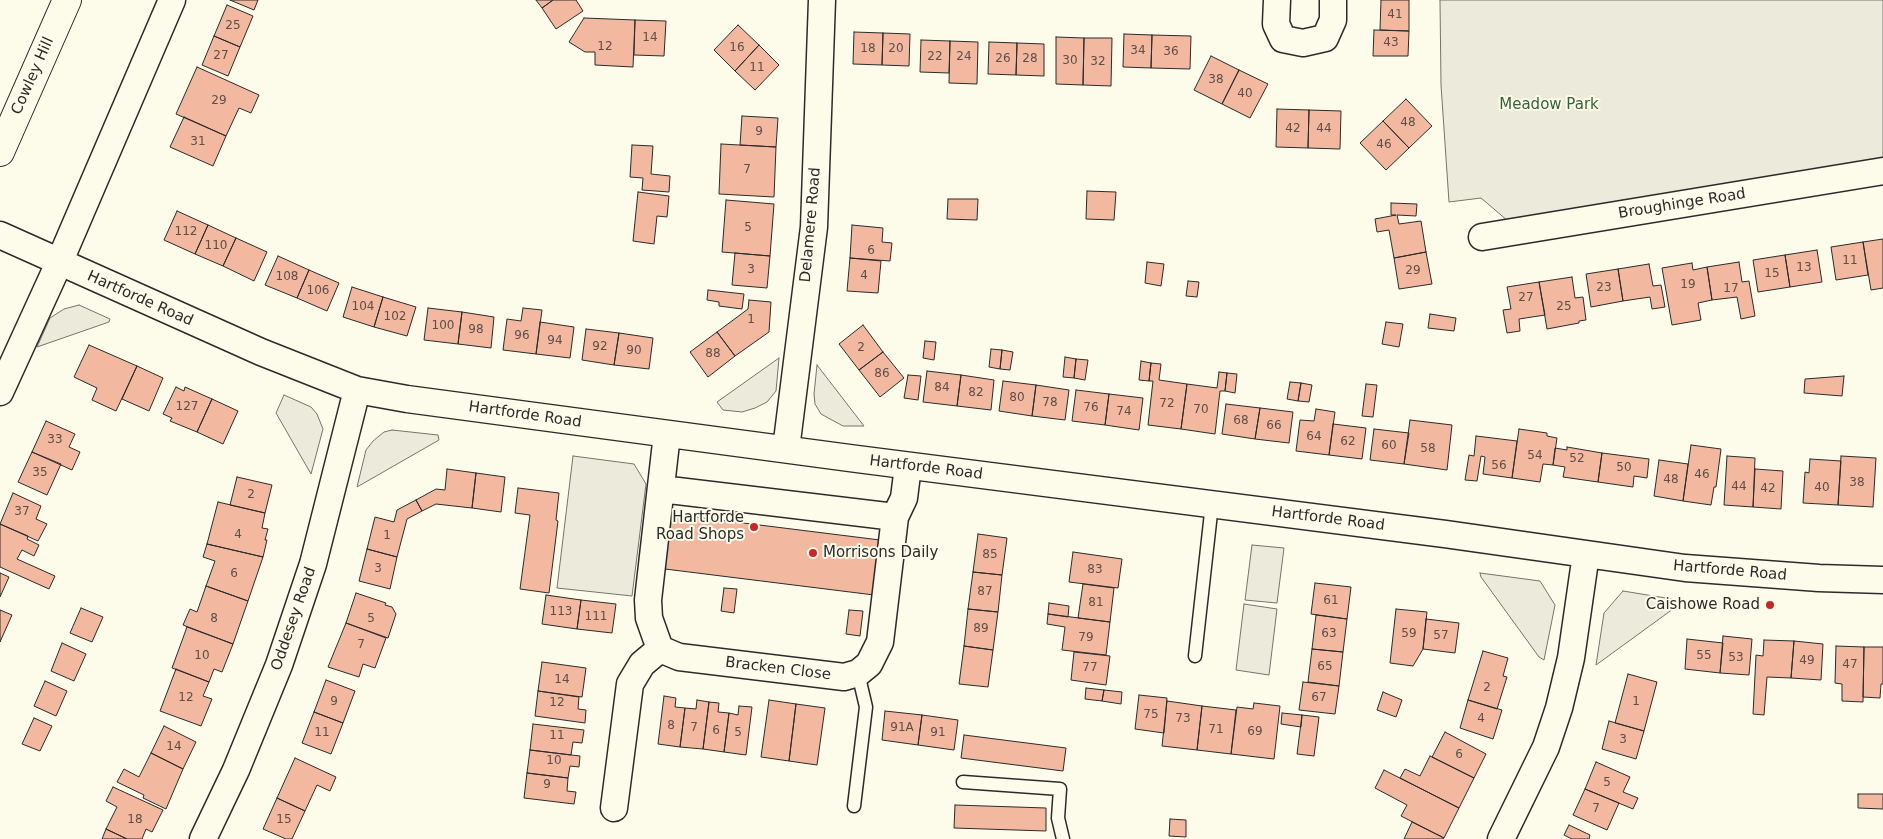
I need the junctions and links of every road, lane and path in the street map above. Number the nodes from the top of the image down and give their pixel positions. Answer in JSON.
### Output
{"nodes":[{"id":1,"x":66,"y":0,"type":"edge"},
{"id":2,"x":172,"y":0,"type":"edge"},
{"id":3,"x":822,"y":0,"type":"edge"},
{"id":4,"x":1277,"y":0,"type":"edge"},
{"id":5,"x":1333,"y":0,"type":"edge"},
{"id":6,"x":0,"y":152,"type":"edge"},
{"id":7,"x":1883,"y":171,"type":"edge"},
{"id":8,"x":0,"y":235,"type":"edge"},
{"id":9,"x":1482,"y":236,"type":"dead end"},
{"id":10,"x":59,"y":263,"type":"junction"},
{"id":11,"x":357,"y":390,"type":"junction"},
{"id":12,"x":0,"y":392,"type":"edge"},
{"id":13,"x":667,"y":434,"type":"junction"},
{"id":14,"x":786,"y":449,"type":"junction"},
{"id":15,"x":908,"y":466,"type":"junction"},
{"id":16,"x":661,"y":489,"type":"junction"},
{"id":17,"x":1212,"y":504,"type":"junction"},
{"id":18,"x":895,"y":517,"type":"junction"},
{"id":19,"x":1586,"y":554,"type":"junction"},
{"id":20,"x":1883,"y":580,"type":"edge"},
{"id":21,"x":660,"y":649,"type":"junction"},
{"id":22,"x":1195,"y":656,"type":"dead end"},
{"id":23,"x":858,"y":673,"type":"junction"},
{"id":24,"x":963,"y":782,"type":"dead end"},
{"id":25,"x":854,"y":806,"type":"dead end"},
{"id":26,"x":614,"y":808,"type":"dead end"},
{"id":27,"x":203,"y":839,"type":"edge"},
{"id":28,"x":1064,"y":839,"type":"edge"},
{"id":29,"x":1501,"y":839,"type":"edge"}],
"edges":[{"from":1,"to":6,"type":"main road","name":"Cowley Hill"},
{"from":2,"to":10,"type":"street"},
{"from":3,"to":14,"type":"street","name":"Delamere Road"},
{"from":4,"to":5,"type":"street"},
{"from":7,"to":9,"type":"street","name":"Broughinge Road"},
{"from":8,"to":10,"type":"street","name":"Hartforde Road"},
{"from":10,"to":11,"type":"street","name":"Hartforde Road"},
{"from":10,"to":12,"type":"street"},
{"from":11,"to":13,"type":"street","name":"Hartforde Road"},
{"from":11,"to":27,"type":"street","name":"Oddesey Road"},
{"from":13,"to":14,"type":"street","name":"Hartforde Road"},
{"from":13,"to":16,"type":"street"},
{"from":14,"to":15,"type":"street","name":"Hartforde Road"},
{"from":15,"to":17,"type":"street","name":"Hartforde Road"},
{"from":15,"to":18,"type":"street"},
{"from":16,"to":18,"type":"street"},
{"from":16,"to":21,"type":"street"},
{"from":17,"to":19,"type":"street","name":"Hartforde Road"},
{"from":17,"to":22,"type":"lane"},
{"from":18,"to":23,"type":"street"},
{"from":19,"to":20,"type":"street","name":"Hartforde Road"},
{"from":19,"to":29,"type":"street"},
{"from":21,"to":23,"type":"street","name":"Bracken Close"},
{"from":21,"to":26,"type":"street"},
{"from":23,"to":25,"type":"lane"},
{"from":24,"to":28,"type":"lane"}]}
